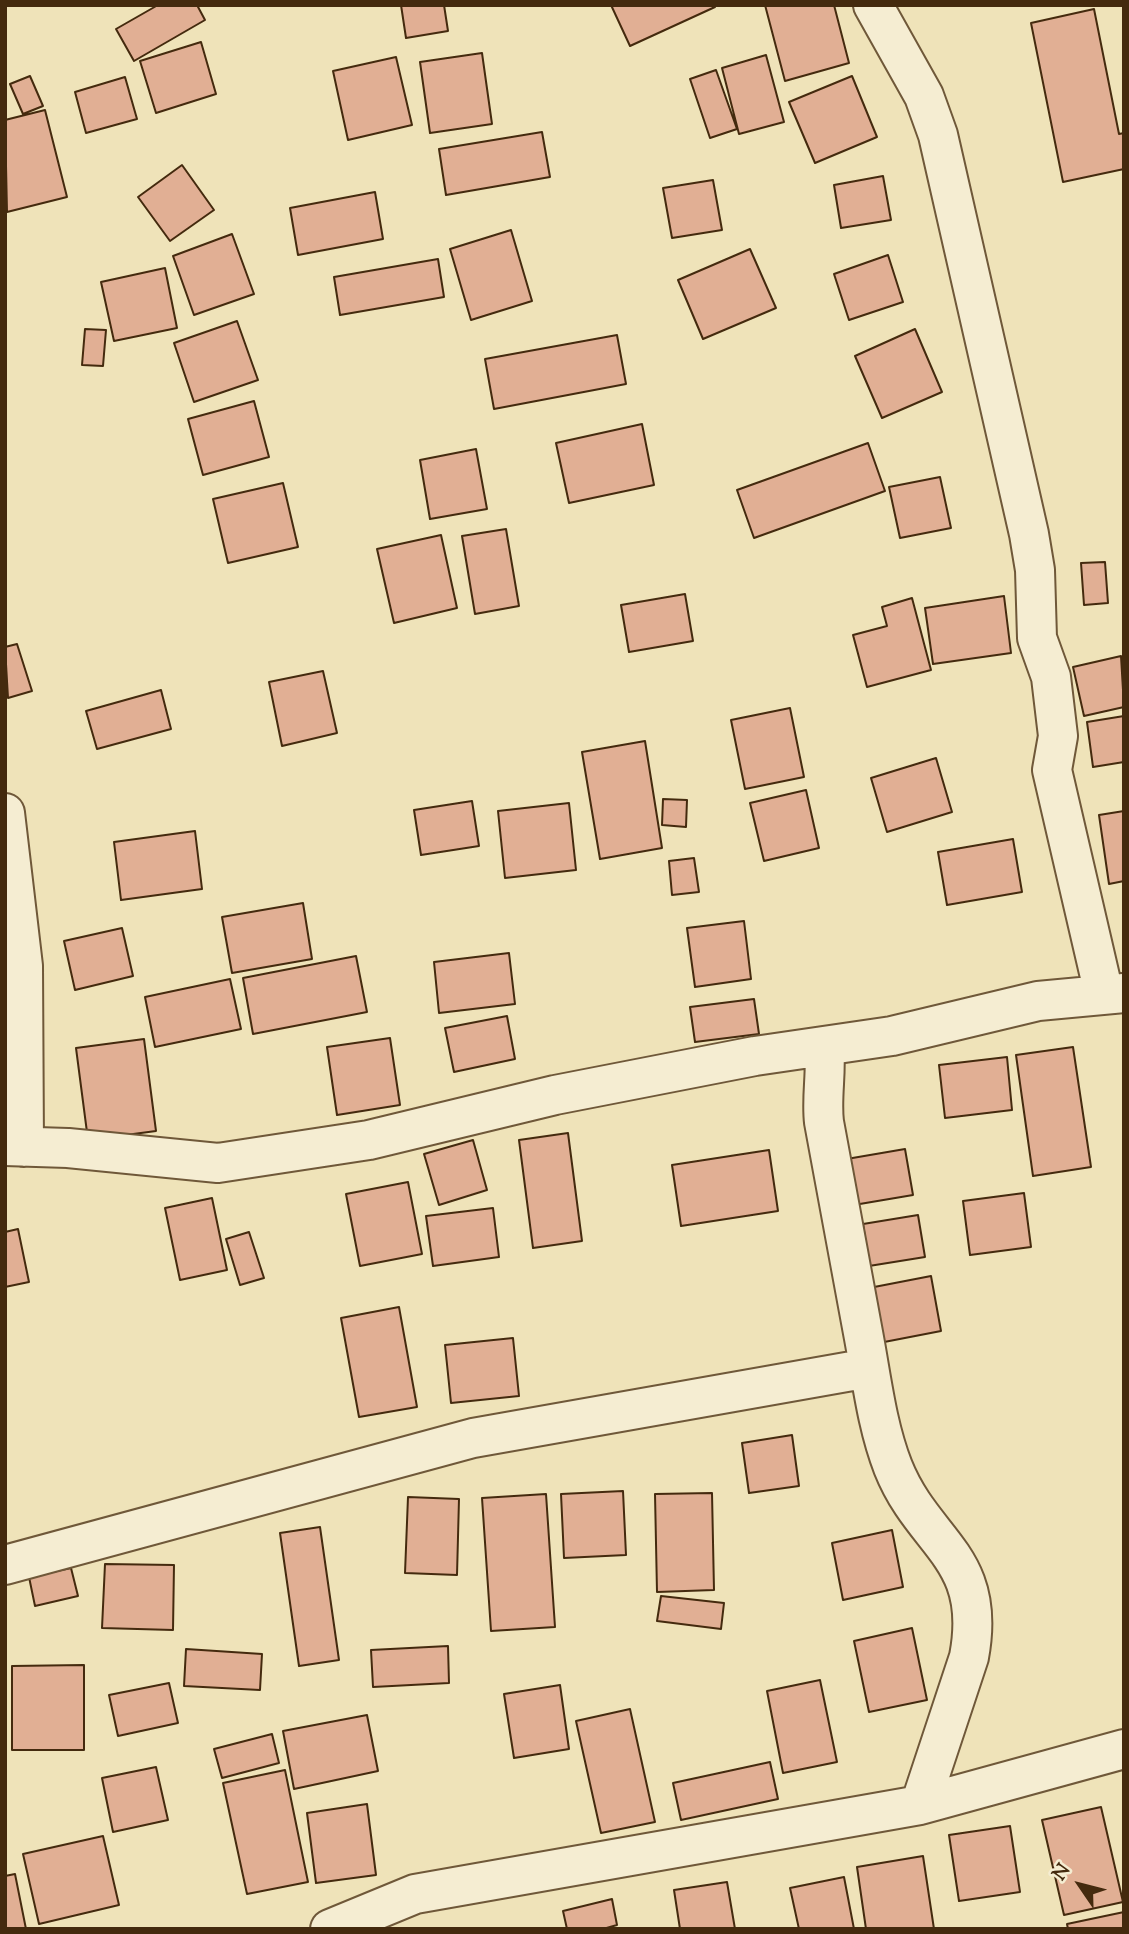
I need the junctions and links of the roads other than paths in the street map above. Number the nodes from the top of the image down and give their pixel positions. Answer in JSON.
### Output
{"nodes":[{"id":1,"x":873,"y":5,"type":"edge"},
{"id":2,"x":5,"y":813,"type":"edge"},
{"id":3,"x":1114,"y":993,"type":"edge"},
{"id":4,"x":824,"y":1046,"type":"junction"},
{"id":5,"x":15,"y":1146,"type":"edge"},
{"id":6,"x":869,"y":1368,"type":"junction"},
{"id":7,"x":5,"y":1565,"type":"edge"},
{"id":8,"x":1124,"y":1749,"type":"edge"},
{"id":9,"x":920,"y":1805,"type":"junction"},
{"id":10,"x":330,"y":1929,"type":"edge"}],
"edges":[{"from":1,"to":3,"type":"street"},
{"from":2,"to":5,"type":"street"},
{"from":3,"to":4,"type":"street"},
{"from":4,"to":5,"type":"street"},
{"from":4,"to":6,"type":"street"},
{"from":6,"to":7,"type":"street"},
{"from":6,"to":9,"type":"street"},
{"from":8,"to":9,"type":"street"},
{"from":9,"to":10,"type":"street"}]}
